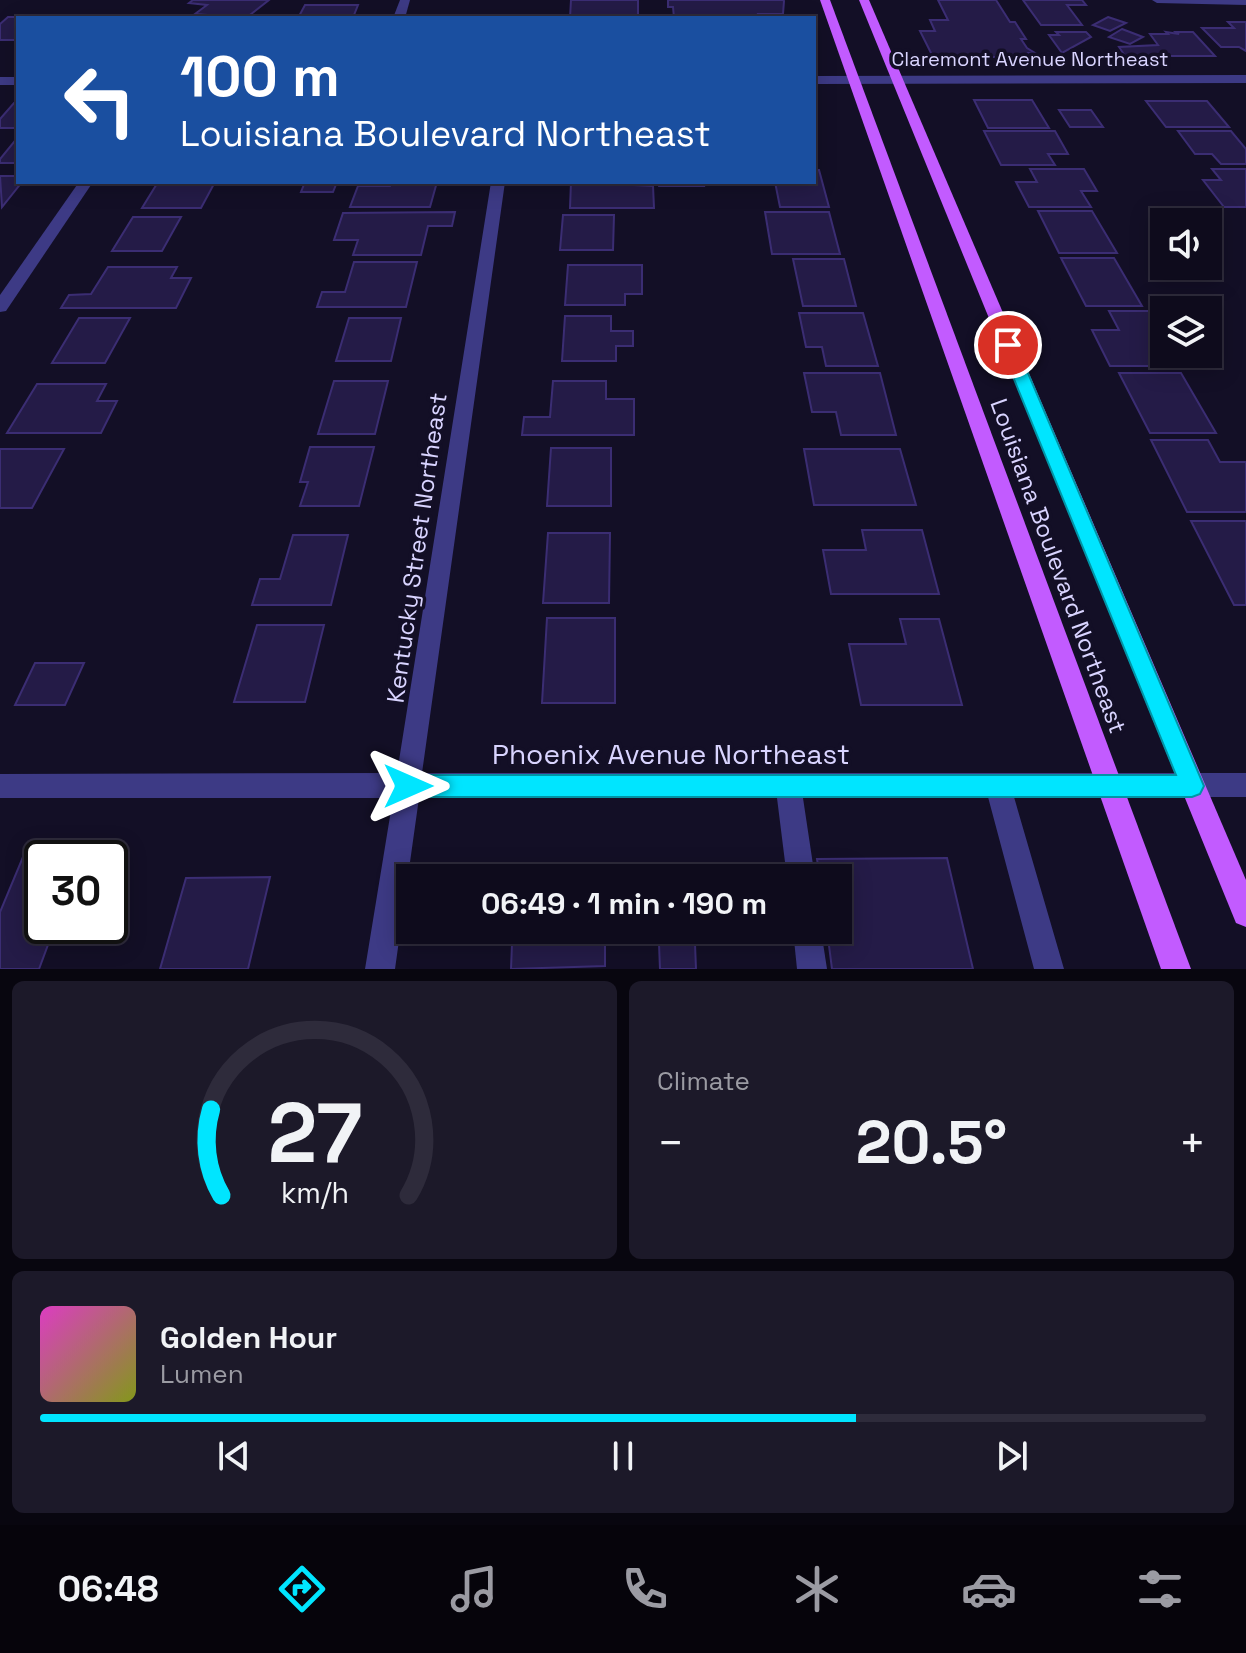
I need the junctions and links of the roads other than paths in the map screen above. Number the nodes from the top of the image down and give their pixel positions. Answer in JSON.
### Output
{"nodes":[{"id":1,"x":825,"y":0,"type":"edge"},
{"id":2,"x":864,"y":0,"type":"edge"},
{"id":3,"x":1158,"y":1,"type":"edge"},
{"id":4,"x":1246,"y":2,"type":"edge"},
{"id":5,"x":1246,"y":79,"type":"edge"},
{"id":6,"x":816,"y":80,"type":"edge"},
{"id":7,"x":853,"y":80,"type":"junction"},
{"id":8,"x":897,"y":80,"type":"junction"},
{"id":9,"x":85,"y":184,"type":"edge"},
{"id":10,"x":498,"y":184,"type":"edge"},
{"id":11,"x":0,"y":307,"type":"edge"},
{"id":12,"x":1110,"y":785,"type":"junction"},
{"id":13,"x":1246,"y":785,"type":"edge"},
{"id":14,"x":0,"y":786,"type":"edge"},
{"id":15,"x":408,"y":786,"type":"junction"},
{"id":16,"x":998,"y":786,"type":"junction"},
{"id":17,"x":1192,"y":786,"type":"junction"},
{"id":18,"x":789,"y":787,"type":"junction"},
{"id":19,"x":799,"y":864,"type":"edge"},
{"id":20,"x":1246,"y":913,"type":"edge"},
{"id":21,"x":809,"y":944,"type":"edge"},
{"id":22,"x":380,"y":969,"type":"edge"},
{"id":23,"x":812,"y":969,"type":"edge"},
{"id":24,"x":1049,"y":969,"type":"edge"},
{"id":25,"x":1176,"y":969,"type":"edge"}],
"edges":[{"from":1,"to":7,"type":"main road","name":"Louisiana Boulevard Northeast"},
{"from":2,"to":8,"type":"main road","name":"Louisiana Boulevard Northeast"},
{"from":3,"to":4,"type":"street"},
{"from":5,"to":8,"type":"street","name":"Claremont Avenue Northeast"},
{"from":6,"to":7,"type":"street","name":"Claremont Avenue Northeast"},
{"from":7,"to":8,"type":"street","name":"Claremont Avenue Northeast"},
{"from":7,"to":12,"type":"main road","name":"Louisiana Boulevard Northeast"},
{"from":8,"to":17,"type":"main road","name":"Louisiana Boulevard Northeast"},
{"from":9,"to":11,"type":"street"},
{"from":10,"to":15,"type":"street","name":"Kentucky Street Northeast"},
{"from":12,"to":16,"type":"street","name":"Phoenix Avenue Northeast"},
{"from":12,"to":17,"type":"street","name":"Phoenix Avenue Northeast"},
{"from":12,"to":25,"type":"main road","name":"Louisiana Boulevard Northeast"},
{"from":13,"to":17,"type":"street","name":"Phoenix Avenue Northeast"},
{"from":14,"to":15,"type":"street","name":"Phoenix Avenue Northeast"},
{"from":15,"to":18,"type":"street","name":"Phoenix Avenue Northeast"},
{"from":15,"to":22,"type":"street","name":"Kentucky Street Northeast"},
{"from":16,"to":18,"type":"street","name":"Phoenix Avenue Northeast"},
{"from":16,"to":24,"type":"street"},
{"from":17,"to":20,"type":"main road","name":"Louisiana Boulevard Northeast"},
{"from":18,"to":19,"type":"street"},
{"from":21,"to":23,"type":"street"}]}
